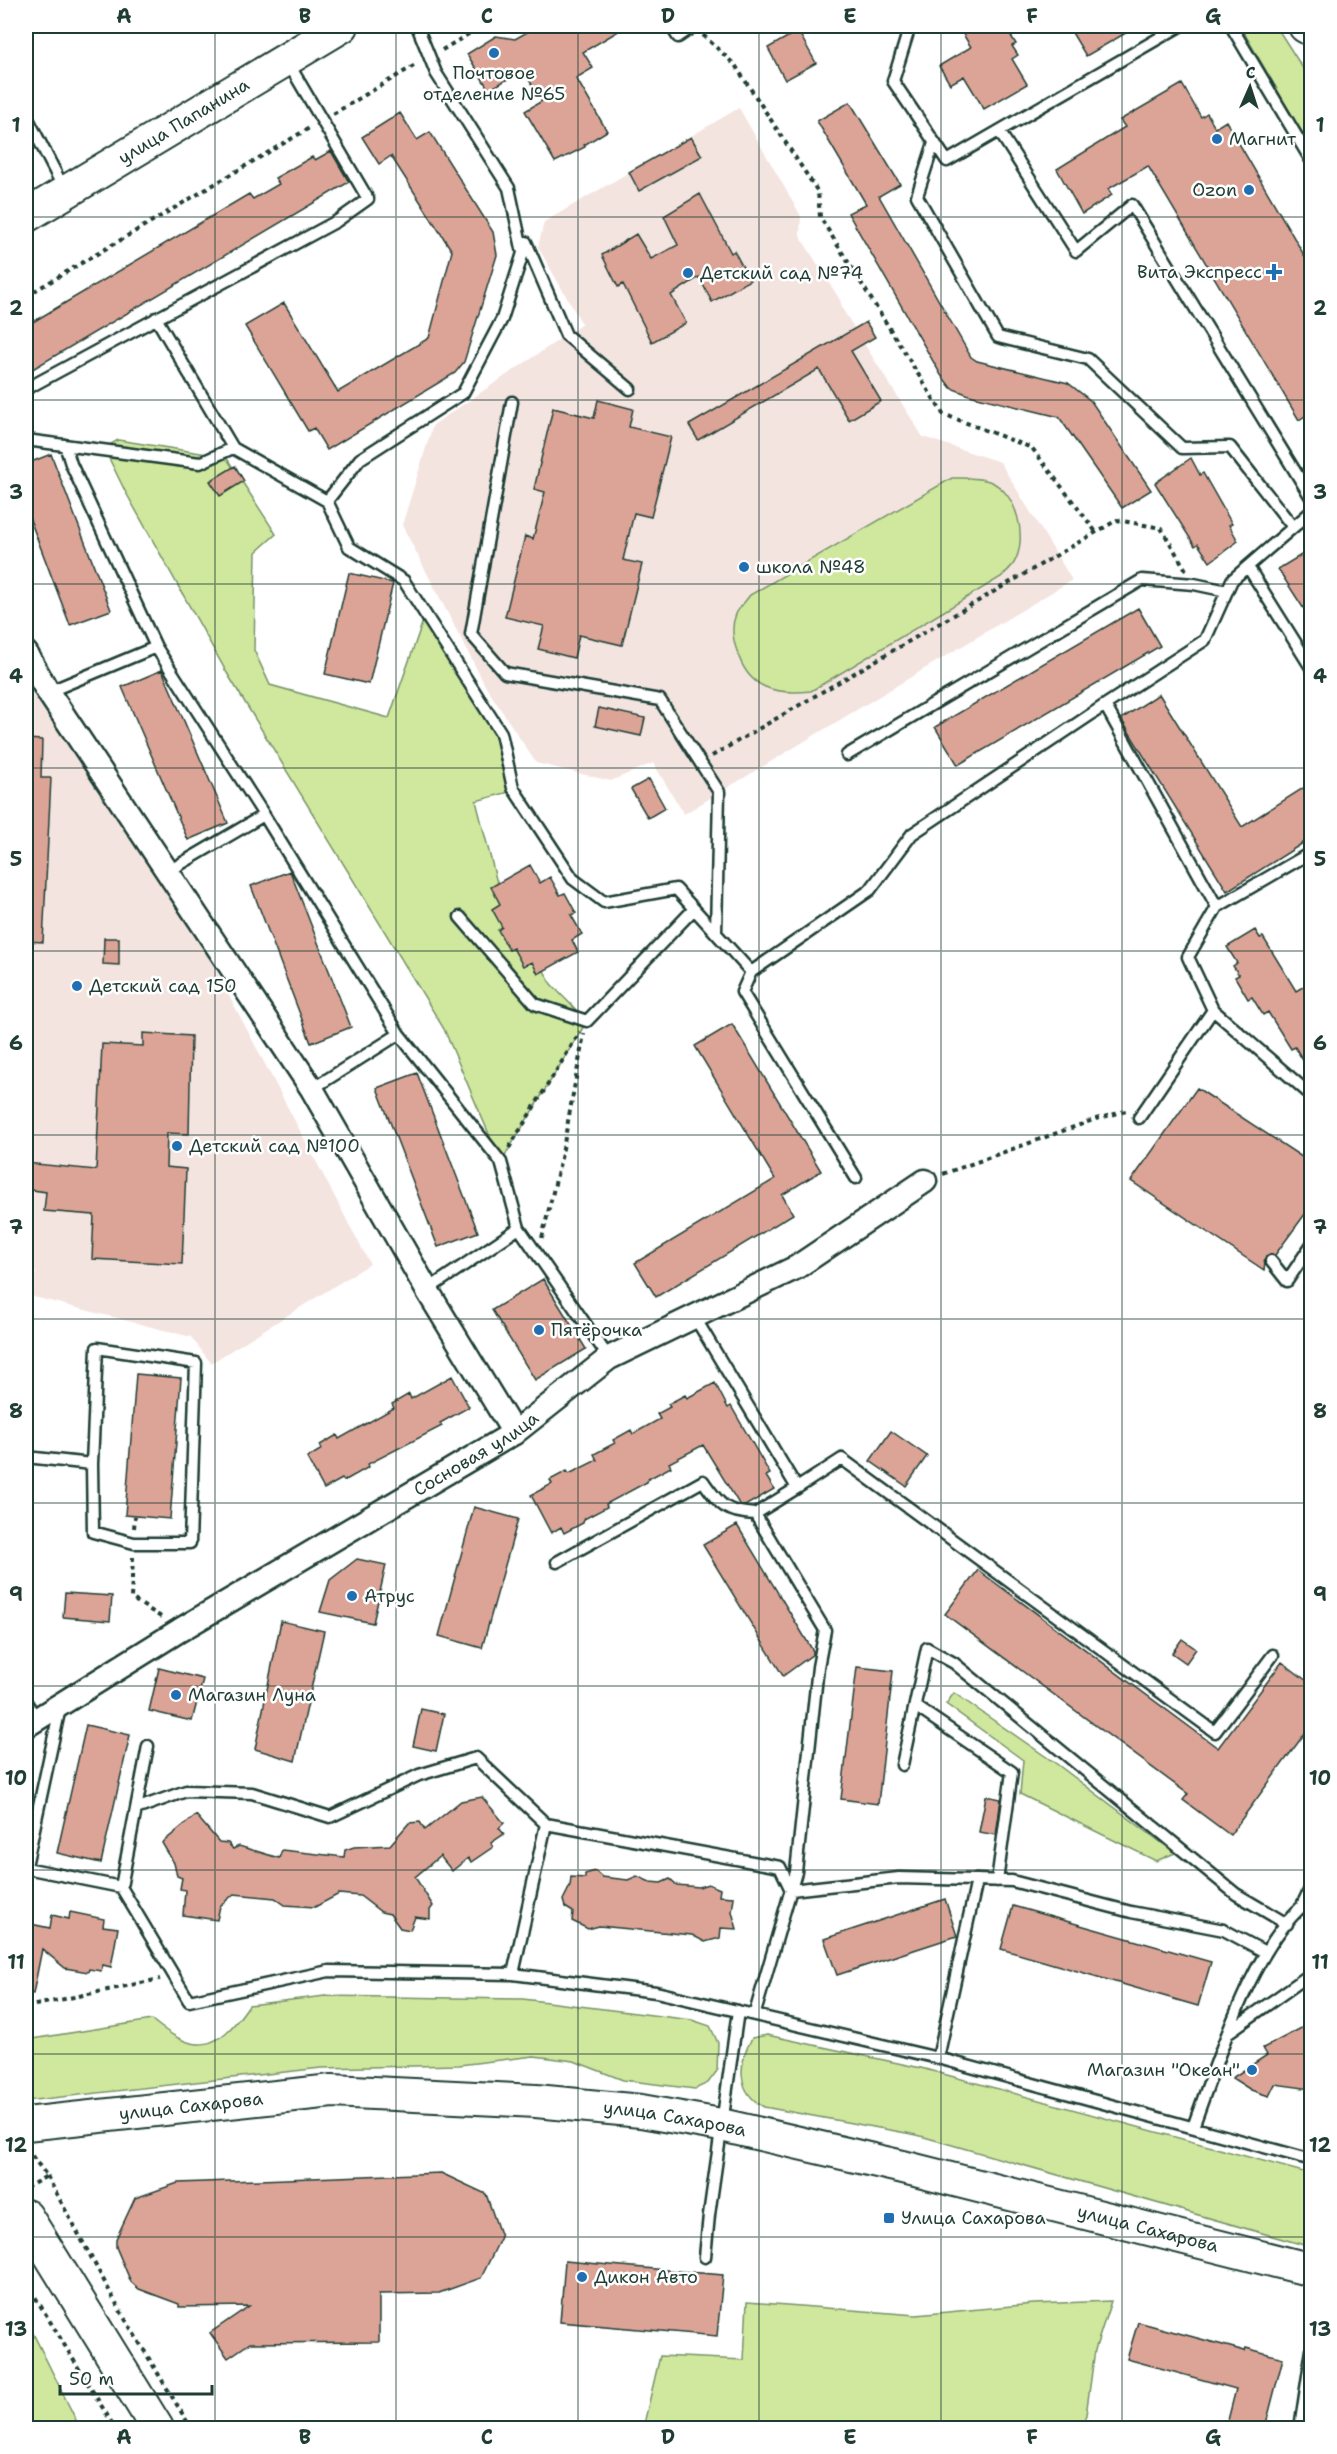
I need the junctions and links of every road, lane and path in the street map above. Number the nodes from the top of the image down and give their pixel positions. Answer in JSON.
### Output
{"nodes":[{"id":1,"x":342,"y":26,"type":"edge"},
{"id":2,"x":417,"y":26,"type":"edge"},
{"id":3,"x":482,"y":26,"type":"edge"},
{"id":4,"x":671,"y":26,"type":"edge"},
{"id":5,"x":694,"y":26,"type":"edge"},
{"id":6,"x":910,"y":26,"type":"edge"},
{"id":7,"x":1180,"y":26,"type":"edge"},
{"id":8,"x":1231,"y":26,"type":"edge"},
{"id":9,"x":1305,"y":26,"type":"edge"},
{"id":10,"x":1311,"y":30,"type":"edge"},
{"id":11,"x":430,"y":57,"type":"junction"},
{"id":12,"x":286,"y":59,"type":"junction"},
{"id":13,"x":26,"y":115,"type":"edge"},
{"id":14,"x":322,"y":121,"type":"junction"},
{"id":15,"x":999,"y":131,"type":"junction"},
{"id":16,"x":934,"y":143,"type":"junction"},
{"id":17,"x":1311,"y":162,"type":"edge"},
{"id":18,"x":66,"y":192,"type":"junction"},
{"id":19,"x":26,"y":216,"type":"edge"},
{"id":20,"x":515,"y":216,"type":"junction"},
{"id":21,"x":26,"y":296,"type":"edge"},
{"id":22,"x":156,"y":318,"type":"junction"},
{"id":23,"x":26,"y":389,"type":"edge"},
{"id":24,"x":630,"y":390,"type":"dead end"},
{"id":25,"x":512,"y":402,"type":"dead end"},
{"id":26,"x":26,"y":440,"type":"edge"},
{"id":27,"x":65,"y":444,"type":"junction"},
{"id":28,"x":233,"y":448,"type":"junction"},
{"id":29,"x":1311,"y":499,"type":"edge"},
{"id":30,"x":327,"y":501,"type":"junction"},
{"id":31,"x":1311,"y":511,"type":"edge"},
{"id":32,"x":1293,"y":527,"type":"junction"},
{"id":33,"x":1096,"y":532,"type":"junction"},
{"id":34,"x":1248,"y":567,"type":"junction"},
{"id":35,"x":1194,"y":584,"type":"junction"},
{"id":36,"x":1227,"y":591,"type":"junction"},
{"id":37,"x":156,"y":647,"type":"junction"},
{"id":38,"x":26,"y":653,"type":"edge"},
{"id":39,"x":1311,"y":669,"type":"edge"},
{"id":40,"x":48,"y":692,"type":"junction"},
{"id":41,"x":1105,"y":705,"type":"junction"},
{"id":42,"x":847,"y":755,"type":"dead end"},
{"id":43,"x":701,"y":763,"type":"junction"},
{"id":44,"x":264,"y":814,"type":"junction"},
{"id":45,"x":1311,"y":852,"type":"edge"},
{"id":46,"x":167,"y":872,"type":"junction"},
{"id":47,"x":1217,"y":907,"type":"junction"},
{"id":48,"x":694,"y":909,"type":"junction"},
{"id":49,"x":460,"y":917,"type":"dead end"},
{"id":50,"x":716,"y":933,"type":"junction"},
{"id":51,"x":751,"y":972,"type":"junction"},
{"id":52,"x":1213,"y":1010,"type":"junction"},
{"id":53,"x":587,"y":1021,"type":"junction"},
{"id":54,"x":399,"y":1034,"type":"junction"},
{"id":55,"x":312,"y":1089,"type":"junction"},
{"id":56,"x":1311,"y":1096,"type":"edge"},
{"id":57,"x":1147,"y":1106,"type":"junction"},
{"id":58,"x":1139,"y":1118,"type":"dead end"},
{"id":59,"x":501,"y":1162,"type":"junction"},
{"id":60,"x":856,"y":1178,"type":"dead end"},
{"id":61,"x":925,"y":1181,"type":"joint"},
{"id":62,"x":519,"y":1228,"type":"junction"},
{"id":63,"x":1311,"y":1244,"type":"edge"},
{"id":64,"x":538,"y":1256,"type":"junction"},
{"id":65,"x":1271,"y":1261,"type":"dead end"},
{"id":66,"x":1307,"y":1261,"type":"edge"},
{"id":67,"x":427,"y":1290,"type":"junction"},
{"id":68,"x":694,"y":1316,"type":"junction"},
{"id":69,"x":609,"y":1358,"type":"junction"},
{"id":70,"x":514,"y":1433,"type":"junction"},
{"id":71,"x":26,"y":1457,"type":"edge"},
{"id":72,"x":92,"y":1464,"type":"junction"},
{"id":73,"x":797,"y":1488,"type":"junction"},
{"id":74,"x":755,"y":1514,"type":"junction"},
{"id":75,"x":135,"y":1517,"type":"dead end"},
{"id":76,"x":134,"y":1543,"type":"junction"},
{"id":77,"x":556,"y":1562,"type":"dead end"},
{"id":78,"x":180,"y":1630,"type":"junction"},
{"id":79,"x":1273,"y":1655,"type":"dead end"},
{"id":80,"x":60,"y":1705,"type":"junction"},
{"id":81,"x":915,"y":1706,"type":"junction"},
{"id":82,"x":30,"y":1716,"type":"edge"},
{"id":83,"x":148,"y":1746,"type":"dead end"},
{"id":84,"x":902,"y":1765,"type":"dead end"},
{"id":85,"x":136,"y":1809,"type":"junction"},
{"id":86,"x":546,"y":1824,"type":"junction"},
{"id":87,"x":26,"y":1867,"type":"edge"},
{"id":88,"x":977,"y":1880,"type":"junction"},
{"id":89,"x":997,"y":1881,"type":"junction"},
{"id":90,"x":1311,"y":1885,"type":"edge"},
{"id":91,"x":121,"y":1887,"type":"junction"},
{"id":92,"x":791,"y":1890,"type":"junction"},
{"id":93,"x":1311,"y":1898,"type":"edge"},
{"id":94,"x":1301,"y":1906,"type":"junction"},
{"id":95,"x":1287,"y":1924,"type":"junction"},
{"id":96,"x":1265,"y":1952,"type":"junction"},
{"id":97,"x":1311,"y":1973,"type":"edge"},
{"id":98,"x":513,"y":1974,"type":"junction"},
{"id":99,"x":174,"y":1977,"type":"junction"},
{"id":100,"x":26,"y":2007,"type":"edge"},
{"id":101,"x":738,"y":2011,"type":"junction"},
{"id":102,"x":755,"y":2013,"type":"junction"},
{"id":103,"x":1229,"y":2032,"type":"junction"},
{"id":104,"x":938,"y":2058,"type":"junction"},
{"id":105,"x":26,"y":2124,"type":"edge"},
{"id":106,"x":722,"y":2125,"type":"junction"},
{"id":107,"x":1193,"y":2127,"type":"junction"},
{"id":108,"x":26,"y":2147,"type":"edge"},
{"id":109,"x":1311,"y":2160,"type":"edge"},
{"id":110,"x":47,"y":2176,"type":"junction"},
{"id":111,"x":26,"y":2188,"type":"edge"},
{"id":112,"x":26,"y":2216,"type":"edge"},
{"id":113,"x":705,"y":2257,"type":"dead end"},
{"id":114,"x":1311,"y":2270,"type":"edge"},
{"id":115,"x":26,"y":2282,"type":"edge"},
{"id":116,"x":1311,"y":2349,"type":"edge"},
{"id":117,"x":115,"y":2428,"type":"edge"},
{"id":118,"x":158,"y":2428,"type":"edge"},
{"id":119,"x":191,"y":2428,"type":"edge"},
{"id":120,"x":1300,"y":2428,"type":"edge"}],
"edges":[{"from":1,"to":12,"type":"street","name":"улица Папанина"},
{"from":2,"to":11,"type":"lane"},
{"from":3,"to":11,"type":"path"},
{"from":4,"to":5,"type":"lane"},
{"from":5,"to":33,"type":"path"},
{"from":6,"to":16,"type":"lane"},
{"from":7,"to":15,"type":"lane"},
{"from":8,"to":17,"type":"lane"},
{"from":9,"to":10,"type":"street"},
{"from":11,"to":14,"type":"path"},
{"from":11,"to":20,"type":"lane"},
{"from":12,"to":14,"type":"lane"},
{"from":12,"to":18,"type":"street","name":"улица Папанина"},
{"from":13,"to":18,"type":"lane"},
{"from":14,"to":21,"type":"path"},
{"from":14,"to":22,"type":"lane"},
{"from":15,"to":16,"type":"lane"},
{"from":15,"to":29,"type":"lane"},
{"from":16,"to":32,"type":"lane"},
{"from":18,"to":19,"type":"street","name":"улица Папанина"},
{"from":20,"to":24,"type":"lane"},
{"from":20,"to":30,"type":"lane"},
{"from":22,"to":23,"type":"lane"},
{"from":22,"to":28,"type":"lane"},
{"from":25,"to":43,"type":"lane"},
{"from":26,"to":27,"type":"lane"},
{"from":27,"to":28,"type":"lane"},
{"from":27,"to":37,"type":"lane"},
{"from":28,"to":30,"type":"lane"},
{"from":30,"to":48,"type":"lane"},
{"from":31,"to":32,"type":"lane"},
{"from":32,"to":34,"type":"lane"},
{"from":33,"to":35,"type":"path"},
{"from":33,"to":43,"type":"path"},
{"from":34,"to":36,"type":"lane"},
{"from":34,"to":39,"type":"lane"},
{"from":35,"to":36,"type":"lane"},
{"from":35,"to":42,"type":"lane"},
{"from":36,"to":41,"type":"lane"},
{"from":37,"to":40,"type":"lane"},
{"from":37,"to":44,"type":"lane"},
{"from":38,"to":40,"type":"street"},
{"from":40,"to":46,"type":"street"},
{"from":41,"to":47,"type":"lane"},
{"from":41,"to":51,"type":"lane"},
{"from":43,"to":50,"type":"lane"},
{"from":44,"to":46,"type":"lane"},
{"from":44,"to":54,"type":"lane"},
{"from":45,"to":47,"type":"lane"},
{"from":46,"to":55,"type":"street"},
{"from":47,"to":52,"type":"lane"},
{"from":48,"to":50,"type":"lane"},
{"from":48,"to":53,"type":"lane"},
{"from":49,"to":53,"type":"lane"},
{"from":50,"to":51,"type":"lane"},
{"from":51,"to":60,"type":"lane"},
{"from":52,"to":56,"type":"lane"},
{"from":52,"to":57,"type":"lane"},
{"from":53,"to":59,"type":"path"},
{"from":53,"to":64,"type":"path"},
{"from":54,"to":55,"type":"lane"},
{"from":54,"to":59,"type":"lane"},
{"from":55,"to":67,"type":"street"},
{"from":57,"to":58,"type":"lane"},
{"from":57,"to":61,"type":"path"},
{"from":59,"to":62,"type":"lane"},
{"from":61,"to":68,"type":"street","name":"Сосновая улица"},
{"from":62,"to":64,"type":"lane"},
{"from":62,"to":67,"type":"lane"},
{"from":63,"to":66,"type":"lane"},
{"from":64,"to":69,"type":"lane"},
{"from":65,"to":66,"type":"lane"},
{"from":67,"to":70,"type":"street"},
{"from":68,"to":69,"type":"street","name":"Сосновая улица"},
{"from":68,"to":73,"type":"lane"},
{"from":69,"to":70,"type":"street","name":"Сосновая улица"},
{"from":70,"to":78,"type":"street","name":"Сосновая улица"},
{"from":71,"to":72,"type":"lane"},
{"from":72,"to":76,"type":"lane"},
{"from":72,"to":76,"type":"lane"},
{"from":73,"to":74,"type":"lane"},
{"from":73,"to":79,"type":"lane"},
{"from":74,"to":77,"type":"lane"},
{"from":74,"to":92,"type":"lane"},
{"from":75,"to":76,"type":"path"},
{"from":76,"to":78,"type":"path"},
{"from":78,"to":80,"type":"street","name":"Сосновая улица"},
{"from":80,"to":82,"type":"street","name":"Сосновая улица"},
{"from":80,"to":87,"type":"lane"},
{"from":81,"to":84,"type":"lane"},
{"from":81,"to":89,"type":"lane"},
{"from":81,"to":95,"type":"lane"},
{"from":83,"to":85,"type":"lane"},
{"from":85,"to":86,"type":"lane"},
{"from":85,"to":91,"type":"lane"},
{"from":86,"to":92,"type":"lane"},
{"from":86,"to":98,"type":"lane"},
{"from":87,"to":91,"type":"lane"},
{"from":88,"to":89,"type":"lane"},
{"from":88,"to":92,"type":"lane"},
{"from":88,"to":104,"type":"lane"},
{"from":89,"to":96,"type":"lane"},
{"from":90,"to":94,"type":"lane"},
{"from":91,"to":99,"type":"lane"},
{"from":92,"to":102,"type":"lane"},
{"from":93,"to":94,"type":"lane"},
{"from":94,"to":95,"type":"lane"},
{"from":95,"to":96,"type":"lane"},
{"from":96,"to":103,"type":"lane"},
{"from":97,"to":103,"type":"lane"},
{"from":98,"to":99,"type":"lane"},
{"from":98,"to":101,"type":"lane"},
{"from":99,"to":100,"type":"path"},
{"from":101,"to":102,"type":"lane"},
{"from":101,"to":106,"type":"lane"},
{"from":102,"to":104,"type":"lane"},
{"from":103,"to":107,"type":"lane"},
{"from":104,"to":107,"type":"lane"},
{"from":105,"to":106,"type":"street","name":"улица Сахарова"},
{"from":106,"to":113,"type":"lane"},
{"from":106,"to":114,"type":"street","name":"улица Сахарова"},
{"from":107,"to":109,"type":"lane"},
{"from":108,"to":110,"type":"path"},
{"from":110,"to":111,"type":"path"},
{"from":110,"to":119,"type":"path"},
{"from":112,"to":118,"type":"street"},
{"from":115,"to":117,"type":"path"},
{"from":116,"to":120,"type":"lane"}]}
